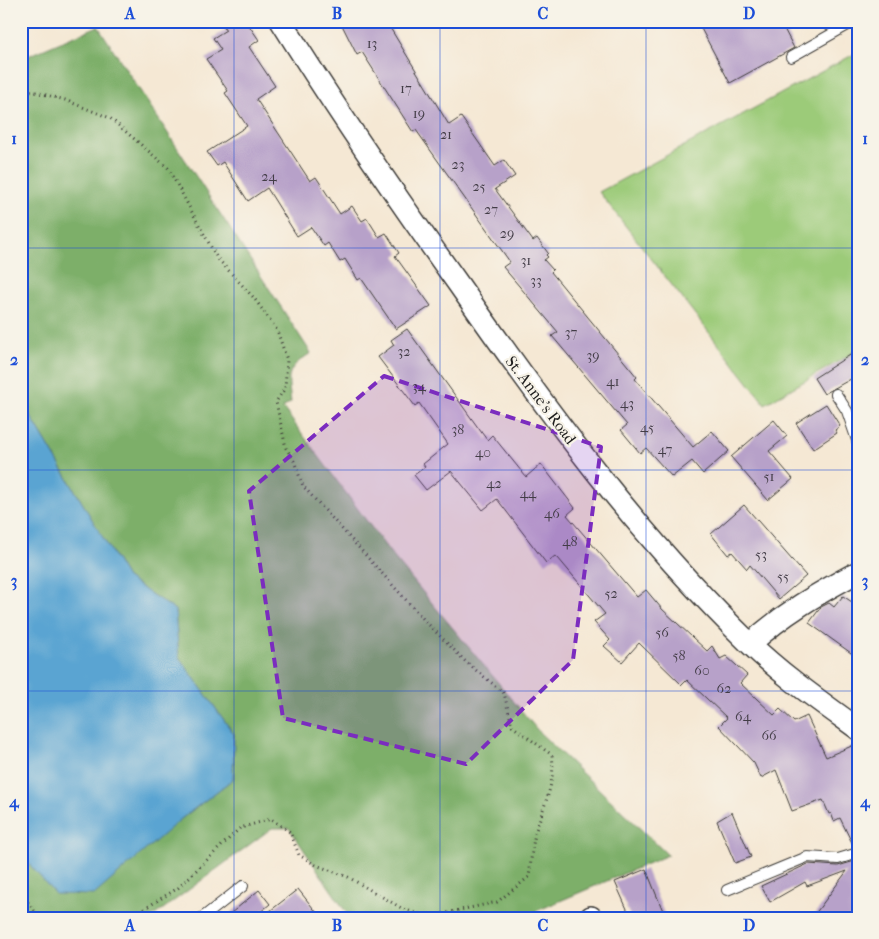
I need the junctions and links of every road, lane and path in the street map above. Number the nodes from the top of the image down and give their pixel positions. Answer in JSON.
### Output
{"nodes":[{"id":1,"x":280,"y":21,"type":"edge"},
{"id":2,"x":855,"y":21,"type":"edge"},
{"id":3,"x":791,"y":57,"type":"dead end"},
{"id":4,"x":21,"y":88,"type":"edge"},
{"id":5,"x":836,"y":394,"type":"dead end"},
{"id":6,"x":858,"y":443,"type":"edge"},
{"id":7,"x":858,"y":572,"type":"edge"},
{"id":8,"x":750,"y":644,"type":"junction"},
{"id":9,"x":858,"y":729,"type":"edge"},
{"id":10,"x":858,"y":853,"type":"edge"},
{"id":11,"x":243,"y":886,"type":"dead end"},
{"id":12,"x":727,"y":890,"type":"dead end"},
{"id":13,"x":21,"y":894,"type":"edge"},
{"id":14,"x":202,"y":918,"type":"edge"}],
"edges":[{"from":1,"to":8,"type":"street","name":"St. Anne's Road"},
{"from":2,"to":3,"type":"lane"},
{"from":4,"to":13,"type":"path"},
{"from":5,"to":6,"type":"lane"},
{"from":7,"to":8,"type":"street"},
{"from":8,"to":9,"type":"street","name":"St. Anne's Road"},
{"from":10,"to":12,"type":"lane"},
{"from":11,"to":14,"type":"lane"}]}
